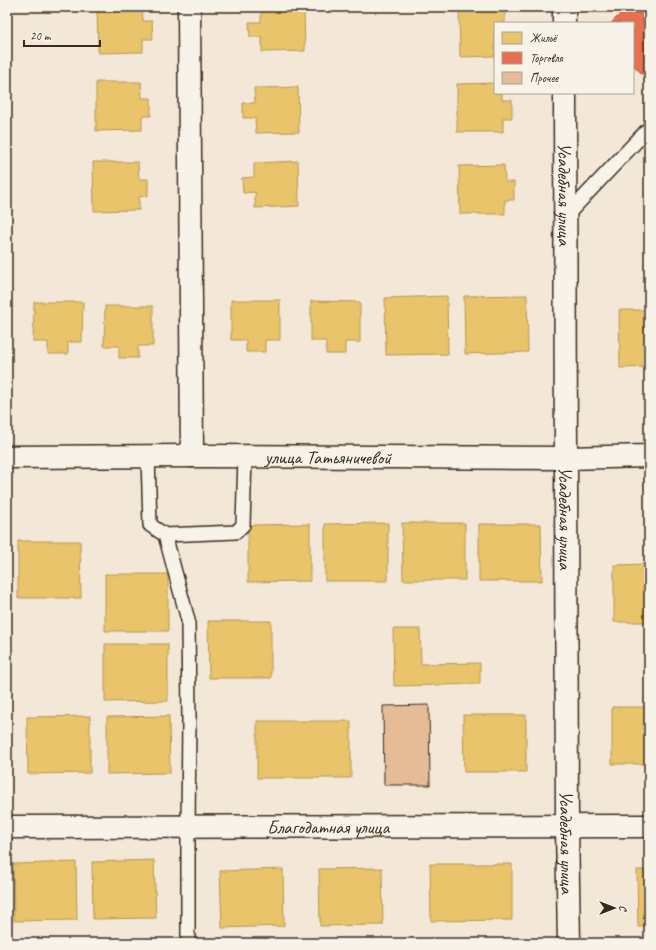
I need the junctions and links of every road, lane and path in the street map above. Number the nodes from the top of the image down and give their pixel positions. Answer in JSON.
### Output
{"nodes":[{"id":1,"x":189,"y":7,"type":"edge"},
{"id":2,"x":564,"y":7,"type":"edge"},
{"id":3,"x":564,"y":22,"type":"edge"},
{"id":4,"x":565,"y":94,"type":"edge"},
{"id":5,"x":649,"y":128,"type":"edge"},
{"id":6,"x":566,"y":216,"type":"junction"},
{"id":7,"x":148,"y":456,"type":"junction"},
{"id":8,"x":192,"y":456,"type":"junction"},
{"id":9,"x":244,"y":456,"type":"junction"},
{"id":10,"x":649,"y":456,"type":"edge"},
{"id":11,"x":7,"y":457,"type":"edge"},
{"id":12,"x":567,"y":458,"type":"junction"},
{"id":13,"x":165,"y":535,"type":"junction"},
{"id":14,"x":567,"y":826,"type":"junction"},
{"id":15,"x":649,"y":826,"type":"edge"},
{"id":16,"x":7,"y":827,"type":"edge"},
{"id":17,"x":188,"y":827,"type":"junction"},
{"id":18,"x":188,"y":943,"type":"edge"},
{"id":19,"x":569,"y":943,"type":"edge"}],
"edges":[{"from":1,"to":8,"type":"street"},
{"from":2,"to":3,"type":"street"},
{"from":4,"to":6,"type":"street","name":"Усадебная улица"},
{"from":5,"to":6,"type":"lane"},
{"from":6,"to":12,"type":"street","name":"Усадебная улица"},
{"from":7,"to":8,"type":"street","name":"улица Татьяничевой"},
{"from":7,"to":11,"type":"street","name":"улица Татьяничевой"},
{"from":7,"to":13,"type":"lane"},
{"from":8,"to":9,"type":"street","name":"улица Татьяничевой"},
{"from":9,"to":12,"type":"street","name":"улица Татьяничевой"},
{"from":9,"to":13,"type":"lane"},
{"from":10,"to":12,"type":"street","name":"улица Татьяничевой"},
{"from":12,"to":14,"type":"street","name":"Усадебная улица"},
{"from":13,"to":17,"type":"lane"},
{"from":14,"to":15,"type":"street","name":"Благодатная улица"},
{"from":14,"to":17,"type":"street","name":"Благодатная улица"},
{"from":14,"to":19,"type":"street","name":"Усадебная улица"},
{"from":16,"to":17,"type":"street","name":"Благодатная улица"},
{"from":17,"to":18,"type":"lane"}]}
